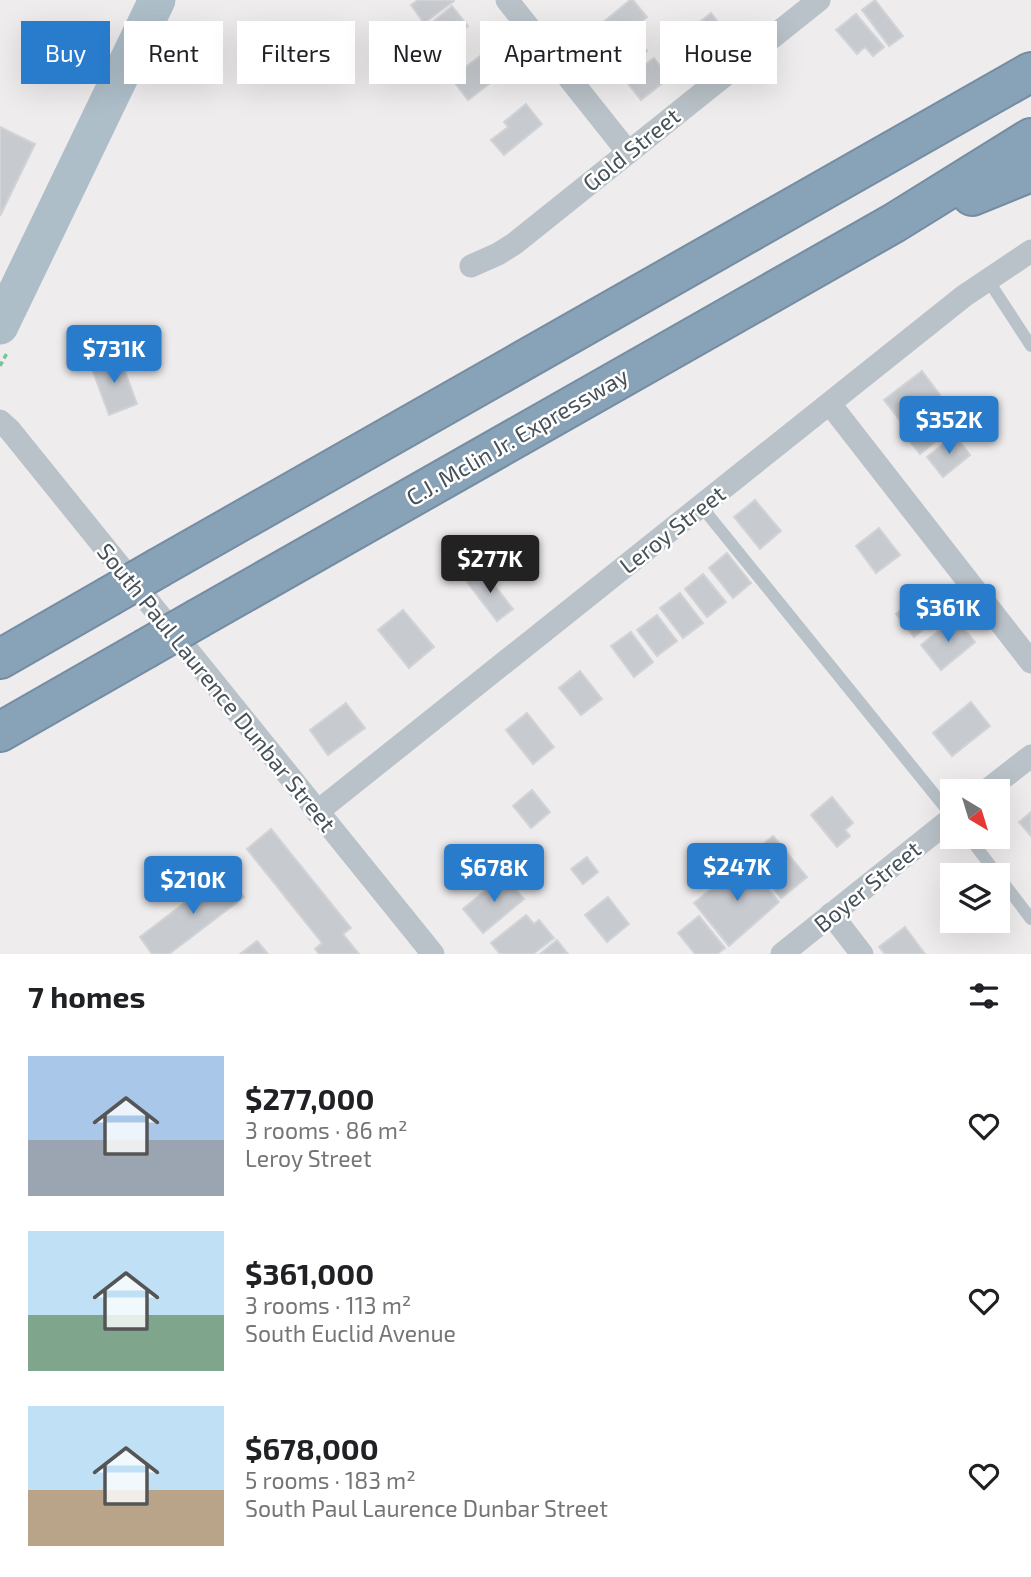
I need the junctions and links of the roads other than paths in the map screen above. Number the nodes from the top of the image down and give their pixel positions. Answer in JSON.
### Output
{"nodes":[{"id":1,"x":157,"y":0,"type":"edge"},
{"id":2,"x":507,"y":0,"type":"edge"},
{"id":3,"x":820,"y":0,"type":"edge"},
{"id":4,"x":1031,"y":72,"type":"edge"},
{"id":5,"x":1031,"y":138,"type":"edge"},
{"id":6,"x":627,"y":151,"type":"junction"},
{"id":7,"x":1031,"y":172,"type":"edge"},
{"id":8,"x":894,"y":223,"type":"junction"},
{"id":9,"x":1031,"y":251,"type":"edge"},
{"id":10,"x":471,"y":266,"type":"dead end"},
{"id":11,"x":988,"y":280,"type":"junction"},
{"id":12,"x":0,"y":326,"type":"edge"},
{"id":13,"x":1031,"y":346,"type":"edge"},
{"id":14,"x":830,"y":404,"type":"junction"},
{"id":15,"x":0,"y":421,"type":"edge"},
{"id":16,"x":701,"y":506,"type":"junction"},
{"id":17,"x":0,"y":659,"type":"edge"},
{"id":18,"x":1031,"y":662,"type":"edge"},
{"id":19,"x":0,"y":732,"type":"edge"},
{"id":20,"x":1031,"y":755,"type":"edge"},
{"id":21,"x":1001,"y":779,"type":"edge"},
{"id":22,"x":940,"y":802,"type":"edge"},
{"id":23,"x":317,"y":812,"type":"junction"},
{"id":24,"x":940,"y":827,"type":"edge"},
{"id":25,"x":978,"y":849,"type":"edge"},
{"id":26,"x":831,"y":915,"type":"junction"},
{"id":27,"x":1031,"y":919,"type":"edge"},
{"id":28,"x":433,"y":954,"type":"edge"},
{"id":29,"x":782,"y":954,"type":"edge"},
{"id":30,"x":862,"y":954,"type":"edge"}],
"edges":[{"from":1,"to":12,"type":"main road"},
{"from":2,"to":6,"type":"street"},
{"from":3,"to":6,"type":"street","name":"Gold Street"},
{"from":4,"to":17,"type":"highway","bridge":true},
{"from":5,"to":8,"type":"highway","name":"C.J. Mclin Jr. Expressway"},
{"from":6,"to":10,"type":"street","name":"Gold Street"},
{"from":7,"to":8,"type":"highway"},
{"from":8,"to":19,"type":"highway","name":"C.J. Mclin Jr. Expressway","bridge":true},
{"from":9,"to":11,"type":"street","name":"Leroy Street"},
{"from":11,"to":13,"type":"lane"},
{"from":11,"to":14,"type":"street","name":"Leroy Street"},
{"from":14,"to":16,"type":"street","name":"Leroy Street"},
{"from":14,"to":18,"type":"street"},
{"from":15,"to":23,"type":"street","name":"South Paul Laurence Dunbar Street"},
{"from":16,"to":22,"type":"lane"},
{"from":16,"to":23,"type":"street","name":"Leroy Street"},
{"from":20,"to":21,"type":"street"},
{"from":23,"to":28,"type":"street","name":"South Paul Laurence Dunbar Street"},
{"from":24,"to":26,"type":"street","name":"Boyer Street"},
{"from":25,"to":27,"type":"lane"},
{"from":26,"to":29,"type":"street","name":"Boyer Street"},
{"from":26,"to":30,"type":"street"}]}
